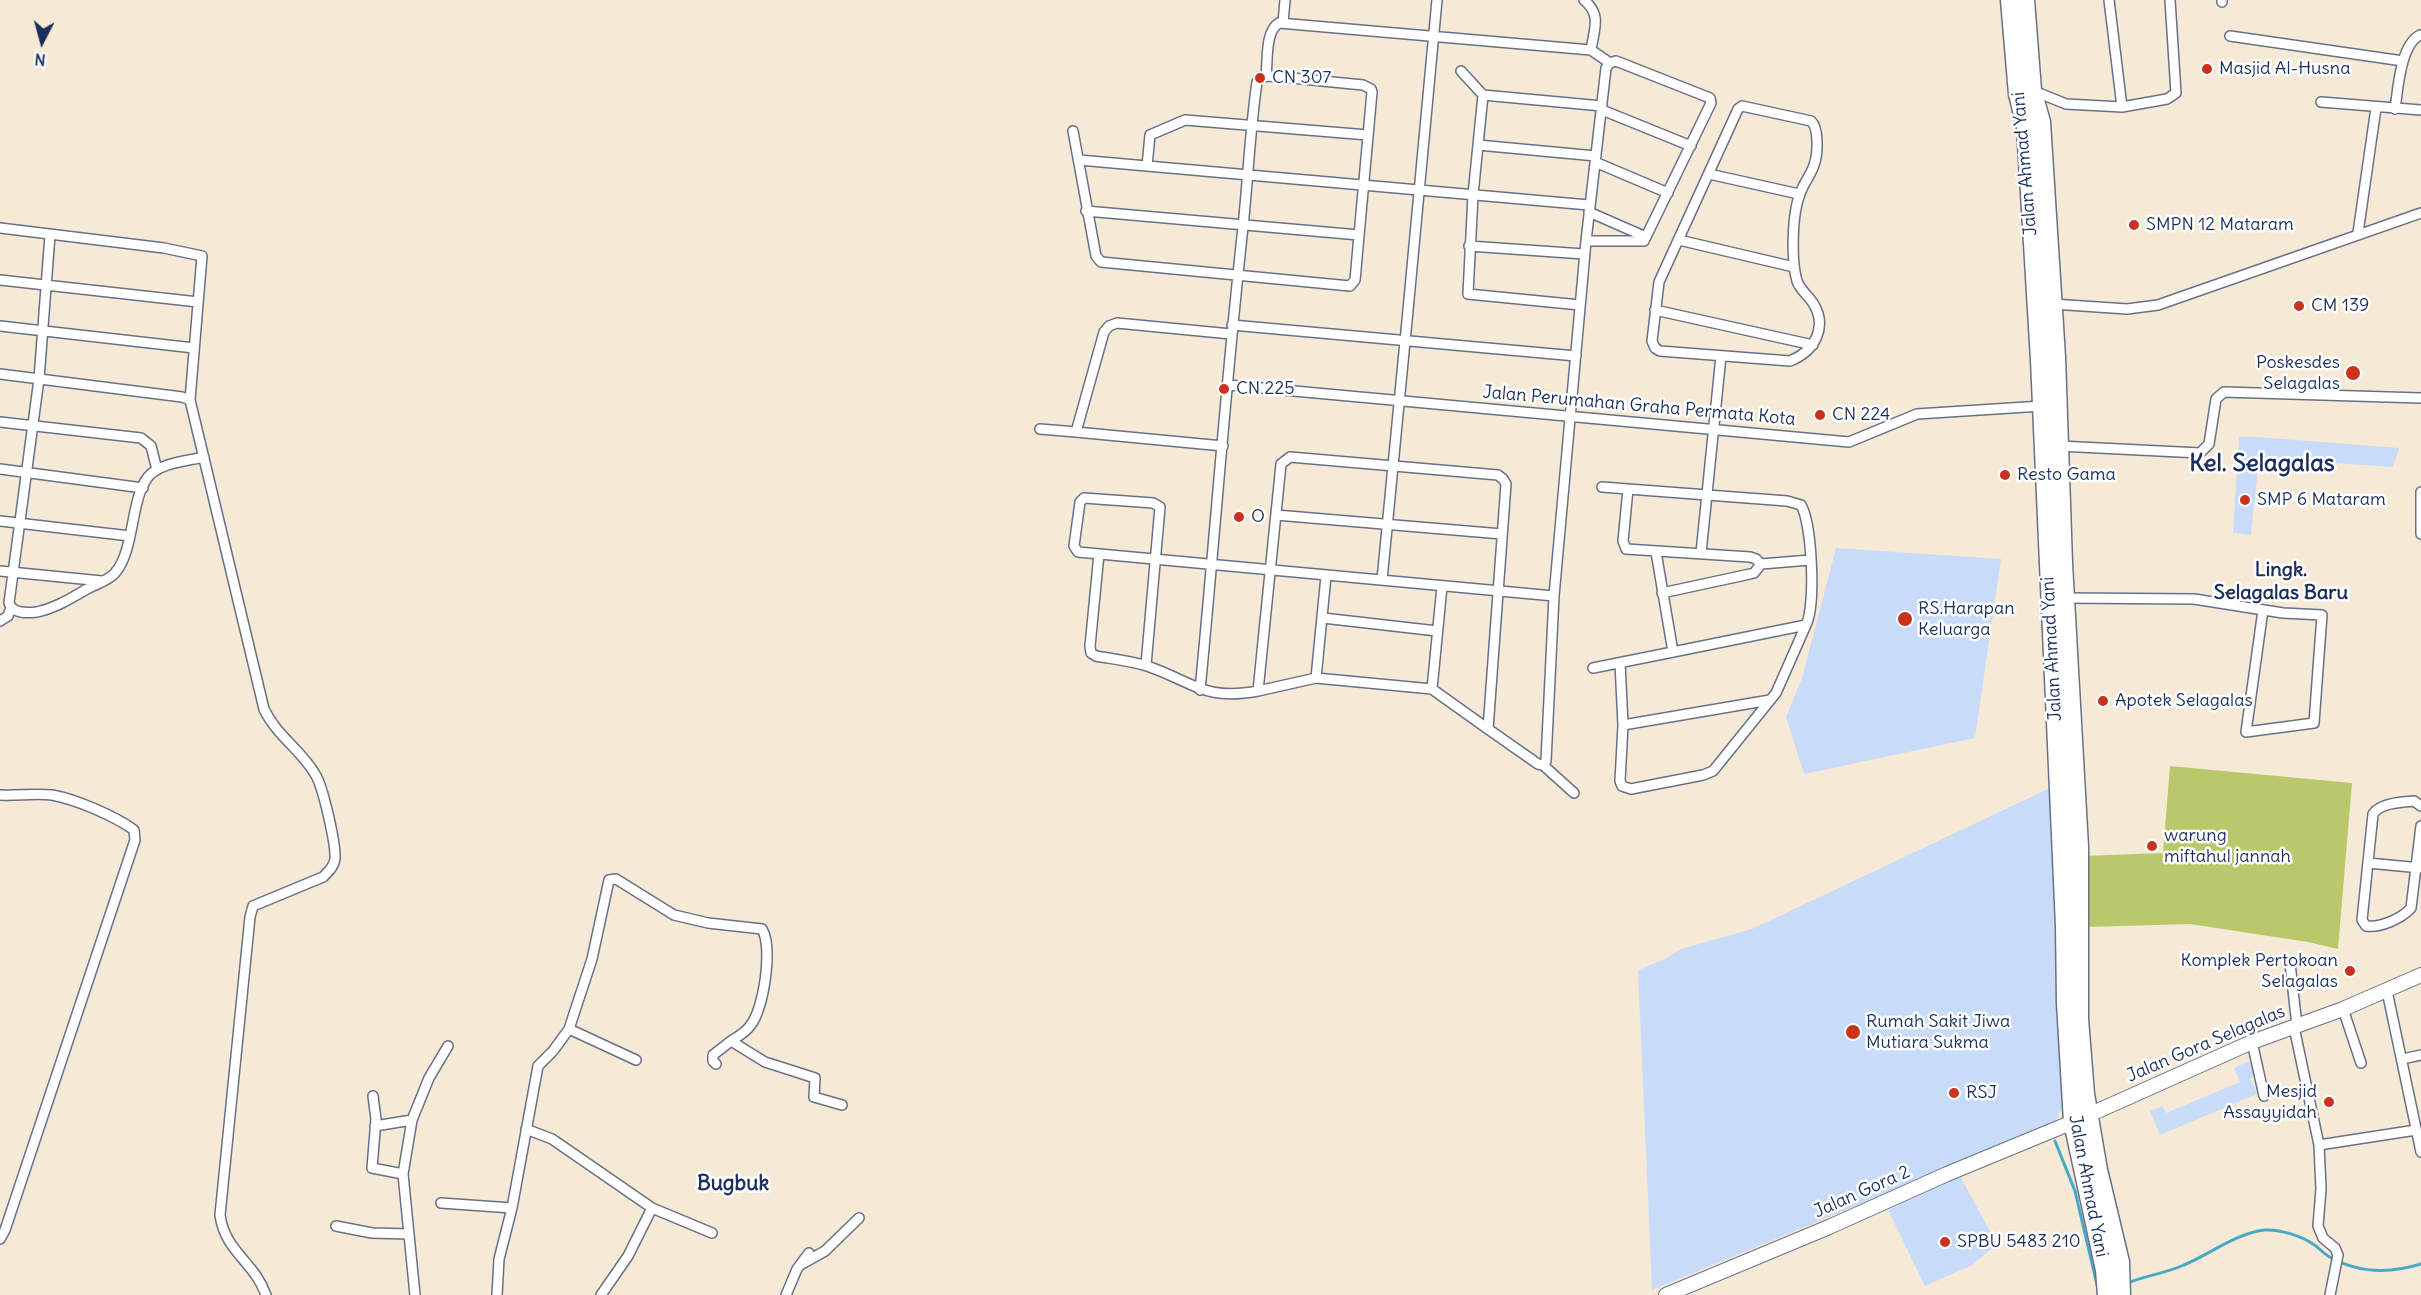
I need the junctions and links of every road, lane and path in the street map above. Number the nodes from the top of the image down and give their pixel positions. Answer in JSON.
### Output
{"nodes":[{"id":1,"x":1285,"y":0,"type":"edge"},
{"id":2,"x":1437,"y":0,"type":"edge"},
{"id":3,"x":1584,"y":0,"type":"edge"},
{"id":4,"x":2010,"y":0,"type":"edge"},
{"id":5,"x":2025,"y":0,"type":"edge"},
{"id":6,"x":2109,"y":0,"type":"edge"},
{"id":7,"x":2170,"y":0,"type":"edge"},
{"id":8,"x":1283,"y":23,"type":"junction"},
{"id":9,"x":2230,"y":36,"type":"dead end"},
{"id":10,"x":2420,"y":36,"type":"dead end"},
{"id":11,"x":1433,"y":37,"type":"junction"},
{"id":12,"x":1591,"y":50,"type":"junction"},
{"id":13,"x":2403,"y":61,"type":"junction"},
{"id":14,"x":1610,"y":63,"type":"junction"},
{"id":15,"x":1461,"y":71,"type":"dead end"},
{"id":16,"x":1266,"y":75,"type":"junction"},
{"id":17,"x":2028,"y":94,"type":"junction"},
{"id":18,"x":1483,"y":96,"type":"junction"},
{"id":19,"x":2321,"y":102,"type":"dead end"},
{"id":20,"x":2122,"y":107,"type":"junction"},
{"id":21,"x":1602,"y":108,"type":"junction"},
{"id":22,"x":2376,"y":108,"type":"junction"},
{"id":23,"x":2395,"y":109,"type":"junction"},
{"id":24,"x":2421,"y":110,"type":"edge"},
{"id":25,"x":1253,"y":125,"type":"junction"},
{"id":26,"x":2033,"y":125,"type":"junction"},
{"id":27,"x":1073,"y":131,"type":"dead end"},
{"id":28,"x":1368,"y":135,"type":"junction"},
{"id":29,"x":1478,"y":145,"type":"junction"},
{"id":30,"x":1691,"y":146,"type":"junction"},
{"id":31,"x":1595,"y":159,"type":"junction"},
{"id":32,"x":1079,"y":160,"type":"junction"},
{"id":33,"x":1147,"y":166,"type":"junction"},
{"id":34,"x":1709,"y":174,"type":"junction"},
{"id":35,"x":1248,"y":175,"type":"junction"},
{"id":36,"x":1363,"y":185,"type":"junction"},
{"id":37,"x":1418,"y":190,"type":"junction"},
{"id":38,"x":1668,"y":193,"type":"junction"},
{"id":39,"x":1799,"y":194,"type":"junction"},
{"id":40,"x":1473,"y":195,"type":"junction"},
{"id":41,"x":1589,"y":209,"type":"junction"},
{"id":42,"x":1086,"y":212,"type":"junction"},
{"id":43,"x":2421,"y":213,"type":"edge"},
{"id":44,"x":1243,"y":225,"type":"junction"},
{"id":45,"x":0,"y":228,"type":"edge"},
{"id":46,"x":2358,"y":234,"type":"junction"},
{"id":47,"x":50,"y":235,"type":"junction"},
{"id":48,"x":1359,"y":235,"type":"junction"},
{"id":49,"x":1647,"y":237,"type":"junction"},
{"id":50,"x":1679,"y":240,"type":"junction"},
{"id":51,"x":1586,"y":241,"type":"junction"},
{"id":52,"x":1469,"y":246,"type":"junction"},
{"id":53,"x":1584,"y":254,"type":"junction"},
{"id":54,"x":1794,"y":267,"type":"junction"},
{"id":55,"x":1237,"y":275,"type":"junction"},
{"id":56,"x":0,"y":280,"type":"edge"},
{"id":57,"x":47,"y":284,"type":"junction"},
{"id":58,"x":198,"y":302,"type":"junction"},
{"id":59,"x":2053,"y":304,"type":"junction"},
{"id":60,"x":1580,"y":305,"type":"junction"},
{"id":61,"x":1655,"y":310,"type":"junction"},
{"id":62,"x":0,"y":326,"type":"edge"},
{"id":63,"x":1232,"y":329,"type":"junction"},
{"id":64,"x":43,"y":331,"type":"junction"},
{"id":65,"x":1407,"y":341,"type":"junction"},
{"id":66,"x":1813,"y":345,"type":"junction"},
{"id":67,"x":194,"y":348,"type":"junction"},
{"id":68,"x":1576,"y":356,"type":"junction"},
{"id":69,"x":1721,"y":356,"type":"junction"},
{"id":70,"x":2048,"y":359,"type":"junction"},
{"id":71,"x":0,"y":374,"type":"edge"},
{"id":72,"x":39,"y":379,"type":"junction"},
{"id":73,"x":1228,"y":385,"type":"junction"},
{"id":74,"x":2421,"y":388,"type":"edge"},
{"id":75,"x":2420,"y":398,"type":"edge"},
{"id":76,"x":190,"y":400,"type":"junction"},
{"id":77,"x":1401,"y":400,"type":"junction"},
{"id":78,"x":2042,"y":406,"type":"junction"},
{"id":79,"x":1571,"y":416,"type":"junction"},
{"id":80,"x":0,"y":422,"type":"edge"},
{"id":81,"x":33,"y":427,"type":"junction"},
{"id":82,"x":1040,"y":429,"type":"dead end"},
{"id":83,"x":1713,"y":429,"type":"junction"},
{"id":84,"x":1076,"y":432,"type":"junction"},
{"id":85,"x":1223,"y":446,"type":"junction"},
{"id":86,"x":2059,"y":446,"type":"junction"},
{"id":87,"x":204,"y":458,"type":"junction"},
{"id":88,"x":1394,"y":466,"type":"junction"},
{"id":89,"x":0,"y":469,"type":"edge"},
{"id":90,"x":157,"y":470,"type":"junction"},
{"id":91,"x":28,"y":472,"type":"junction"},
{"id":92,"x":1602,"y":487,"type":"dead end"},
{"id":93,"x":143,"y":488,"type":"junction"},
{"id":94,"x":1628,"y":489,"type":"junction"},
{"id":95,"x":2421,"y":492,"type":"edge"},
{"id":96,"x":1706,"y":495,"type":"junction"},
{"id":97,"x":1276,"y":515,"type":"junction"},
{"id":98,"x":0,"y":521,"type":"edge"},
{"id":99,"x":21,"y":524,"type":"junction"},
{"id":100,"x":1388,"y":524,"type":"junction"},
{"id":101,"x":1502,"y":534,"type":"junction"},
{"id":102,"x":2421,"y":534,"type":"edge"},
{"id":103,"x":130,"y":536,"type":"junction"},
{"id":104,"x":1656,"y":552,"type":"junction"},
{"id":105,"x":1701,"y":553,"type":"junction"},
{"id":106,"x":1099,"y":554,"type":"junction"},
{"id":107,"x":1154,"y":559,"type":"junction"},
{"id":108,"x":1810,"y":560,"type":"junction"},
{"id":109,"x":1761,"y":564,"type":"junction"},
{"id":110,"x":1212,"y":565,"type":"junction"},
{"id":111,"x":1270,"y":570,"type":"junction"},
{"id":112,"x":0,"y":572,"type":"edge"},
{"id":113,"x":14,"y":573,"type":"junction"},
{"id":114,"x":1326,"y":576,"type":"junction"},
{"id":115,"x":2058,"y":579,"type":"junction"},
{"id":116,"x":1382,"y":580,"type":"junction"},
{"id":117,"x":105,"y":581,"type":"junction"},
{"id":118,"x":1442,"y":586,"type":"junction"},
{"id":119,"x":1497,"y":591,"type":"junction"},
{"id":120,"x":1662,"y":593,"type":"junction"},
{"id":121,"x":1554,"y":596,"type":"junction"},
{"id":122,"x":11,"y":607,"type":"junction"},
{"id":123,"x":2262,"y":610,"type":"junction"},
{"id":124,"x":1323,"y":618,"type":"junction"},
{"id":125,"x":0,"y":621,"type":"edge"},
{"id":126,"x":1806,"y":625,"type":"junction"},
{"id":127,"x":1437,"y":631,"type":"junction"},
{"id":128,"x":1673,"y":652,"type":"junction"},
{"id":129,"x":1620,"y":663,"type":"junction"},
{"id":130,"x":1146,"y":665,"type":"junction"},
{"id":131,"x":1593,"y":668,"type":"dead end"},
{"id":132,"x":1316,"y":678,"type":"junction"},
{"id":133,"x":1432,"y":688,"type":"junction"},
{"id":134,"x":1200,"y":690,"type":"junction"},
{"id":135,"x":1258,"y":691,"type":"junction"},
{"id":136,"x":1770,"y":700,"type":"junction"},
{"id":137,"x":1623,"y":725,"type":"junction"},
{"id":138,"x":1488,"y":729,"type":"junction"},
{"id":139,"x":1544,"y":765,"type":"junction"},
{"id":140,"x":1574,"y":793,"type":"dead end"},
{"id":141,"x":0,"y":795,"type":"edge"},
{"id":142,"x":2421,"y":806,"type":"edge"},
{"id":143,"x":2421,"y":826,"type":"edge"},
{"id":144,"x":2368,"y":863,"type":"junction"},
{"id":145,"x":2419,"y":868,"type":"edge"},
{"id":146,"x":2290,"y":963,"type":"dead end"},
{"id":147,"x":2421,"y":975,"type":"edge"},
{"id":148,"x":2387,"y":991,"type":"junction"},
{"id":149,"x":2343,"y":1009,"type":"junction"},
{"id":150,"x":2295,"y":1026,"type":"junction"},
{"id":151,"x":569,"y":1029,"type":"junction"},
{"id":152,"x":731,"y":1041,"type":"junction"},
{"id":153,"x":2252,"y":1042,"type":"junction"},
{"id":154,"x":448,"y":1046,"type":"dead end"},
{"id":155,"x":2421,"y":1055,"type":"edge"},
{"id":156,"x":2407,"y":1058,"type":"dead end"},
{"id":157,"x":636,"y":1060,"type":"dead end"},
{"id":158,"x":2361,"y":1063,"type":"dead end"},
{"id":159,"x":716,"y":1064,"type":"dead end"},
{"id":160,"x":2264,"y":1095,"type":"dead end"},
{"id":161,"x":373,"y":1096,"type":"dead end"},
{"id":162,"x":842,"y":1106,"type":"dead end"},
{"id":163,"x":2081,"y":1118,"type":"junction"},
{"id":164,"x":412,"y":1120,"type":"junction"},
{"id":165,"x":375,"y":1126,"type":"junction"},
{"id":166,"x":526,"y":1129,"type":"junction"},
{"id":167,"x":2416,"y":1130,"type":"junction"},
{"id":168,"x":2319,"y":1144,"type":"junction"},
{"id":169,"x":2421,"y":1152,"type":"edge"},
{"id":170,"x":403,"y":1174,"type":"junction"},
{"id":171,"x":441,"y":1203,"type":"dead end"},
{"id":172,"x":512,"y":1208,"type":"junction"},
{"id":173,"x":652,"y":1208,"type":"junction"},
{"id":174,"x":859,"y":1218,"type":"dead end"},
{"id":175,"x":336,"y":1226,"type":"dead end"},
{"id":176,"x":712,"y":1233,"type":"dead end"},
{"id":177,"x":409,"y":1234,"type":"junction"},
{"id":178,"x":0,"y":1239,"type":"edge"},
{"id":179,"x":809,"y":1253,"type":"dead end"},
{"id":180,"x":2110,"y":1258,"type":"junction"},
{"id":181,"x":800,"y":1264,"type":"junction"},
{"id":182,"x":266,"y":1295,"type":"edge"},
{"id":183,"x":415,"y":1295,"type":"edge"},
{"id":184,"x":497,"y":1295,"type":"edge"},
{"id":185,"x":601,"y":1295,"type":"edge"},
{"id":186,"x":786,"y":1295,"type":"edge"},
{"id":187,"x":1666,"y":1295,"type":"edge"},
{"id":188,"x":2107,"y":1295,"type":"edge"},
{"id":189,"x":2121,"y":1295,"type":"edge"},
{"id":190,"x":2330,"y":1295,"type":"edge"}],
"edges":[{"from":1,"to":8,"type":"street"},
{"from":2,"to":11,"type":"street"},
{"from":3,"to":12,"type":"street"},
{"from":4,"to":17,"type":"highway","name":"Jalan Ahmad Yani"},
{"from":5,"to":17,"type":"highway"},
{"from":6,"to":20,"type":"street"},
{"from":7,"to":20,"type":"street"},
{"from":8,"to":11,"type":"street"},
{"from":8,"to":16,"type":"street"},
{"from":9,"to":13,"type":"street"},
{"from":10,"to":13,"type":"street"},
{"from":11,"to":12,"type":"street"},
{"from":11,"to":37,"type":"street"},
{"from":12,"to":14,"type":"street"},
{"from":13,"to":23,"type":"street"},
{"from":14,"to":21,"type":"street"},
{"from":14,"to":30,"type":"street"},
{"from":15,"to":18,"type":"street"},
{"from":16,"to":25,"type":"street"},
{"from":16,"to":28,"type":"street"},
{"from":17,"to":20,"type":"street"},
{"from":17,"to":26,"type":"highway","name":"Jalan Ahmad Yani"},
{"from":18,"to":21,"type":"street"},
{"from":18,"to":29,"type":"street"},
{"from":19,"to":22,"type":"street"},
{"from":21,"to":30,"type":"street"},
{"from":21,"to":31,"type":"street"},
{"from":22,"to":23,"type":"street"},
{"from":22,"to":46,"type":"street"},
{"from":23,"to":24,"type":"street"},
{"from":25,"to":28,"type":"street"},
{"from":25,"to":33,"type":"street"},
{"from":25,"to":35,"type":"street"},
{"from":26,"to":59,"type":"highway"},
{"from":26,"to":70,"type":"highway","name":"Jalan Ahmad Yani"},
{"from":27,"to":32,"type":"street"},
{"from":28,"to":36,"type":"street"},
{"from":29,"to":31,"type":"street"},
{"from":29,"to":40,"type":"street"},
{"from":30,"to":38,"type":"street"},
{"from":31,"to":38,"type":"street"},
{"from":31,"to":41,"type":"street"},
{"from":32,"to":33,"type":"street"},
{"from":32,"to":42,"type":"street"},
{"from":33,"to":35,"type":"street"},
{"from":34,"to":39,"type":"street"},
{"from":34,"to":39,"type":"street"},
{"from":34,"to":50,"type":"street"},
{"from":35,"to":36,"type":"street"},
{"from":35,"to":44,"type":"street"},
{"from":36,"to":37,"type":"street"},
{"from":36,"to":48,"type":"street"},
{"from":37,"to":40,"type":"street"},
{"from":37,"to":65,"type":"street"},
{"from":38,"to":49,"type":"street"},
{"from":39,"to":54,"type":"street"},
{"from":40,"to":41,"type":"street"},
{"from":40,"to":52,"type":"street"},
{"from":41,"to":49,"type":"street"},
{"from":41,"to":51,"type":"street"},
{"from":42,"to":44,"type":"street"},
{"from":42,"to":55,"type":"street"},
{"from":43,"to":46,"type":"street"},
{"from":44,"to":48,"type":"street"},
{"from":44,"to":55,"type":"street"},
{"from":45,"to":47,"type":"street"},
{"from":46,"to":59,"type":"street"},
{"from":47,"to":57,"type":"street"},
{"from":47,"to":58,"type":"street"},
{"from":48,"to":55,"type":"street"},
{"from":49,"to":51,"type":"street"},
{"from":50,"to":54,"type":"street"},
{"from":50,"to":61,"type":"street"},
{"from":51,"to":53,"type":"street"},
{"from":52,"to":53,"type":"street"},
{"from":52,"to":60,"type":"street"},
{"from":53,"to":60,"type":"street"},
{"from":54,"to":66,"type":"street"},
{"from":55,"to":63,"type":"street"},
{"from":56,"to":57,"type":"street"},
{"from":57,"to":58,"type":"street"},
{"from":57,"to":64,"type":"street"},
{"from":58,"to":67,"type":"street"},
{"from":59,"to":70,"type":"highway"},
{"from":60,"to":68,"type":"street"},
{"from":61,"to":66,"type":"street"},
{"from":61,"to":69,"type":"street"},
{"from":62,"to":64,"type":"street"},
{"from":63,"to":65,"type":"street"},
{"from":63,"to":73,"type":"street"},
{"from":63,"to":84,"type":"street"},
{"from":64,"to":67,"type":"street"},
{"from":64,"to":72,"type":"street"},
{"from":65,"to":68,"type":"street"},
{"from":65,"to":77,"type":"street"},
{"from":66,"to":69,"type":"street"},
{"from":67,"to":76,"type":"street"},
{"from":68,"to":79,"type":"street"},
{"from":69,"to":83,"type":"street"},
{"from":70,"to":78,"type":"highway","name":"Jalan Ahmad Yani"},
{"from":70,"to":86,"type":"highway"},
{"from":71,"to":72,"type":"street"},
{"from":72,"to":76,"type":"street"},
{"from":72,"to":81,"type":"street"},
{"from":73,"to":77,"type":"street","name":"Jalan Perumahan Graha Permata Kota"},
{"from":73,"to":85,"type":"street"},
{"from":74,"to":75,"type":"street"},
{"from":75,"to":86,"type":"street"},
{"from":76,"to":87,"type":"street"},
{"from":77,"to":79,"type":"street","name":"Jalan Perumahan Graha Permata Kota"},
{"from":77,"to":88,"type":"street"},
{"from":78,"to":83,"type":"street","name":"Jalan Perumahan Graha Permata Kota"},
{"from":78,"to":115,"type":"highway","name":"Jalan Ahmad Yani"},
{"from":79,"to":83,"type":"street","name":"Jalan Perumahan Graha Permata Kota"},
{"from":79,"to":121,"type":"street"},
{"from":80,"to":81,"type":"street"},
{"from":81,"to":90,"type":"street"},
{"from":81,"to":91,"type":"street"},
{"from":82,"to":84,"type":"street"},
{"from":83,"to":96,"type":"street"},
{"from":84,"to":85,"type":"street"},
{"from":85,"to":110,"type":"street"},
{"from":86,"to":115,"type":"highway"},
{"from":87,"to":90,"type":"street"},
{"from":87,"to":182,"type":"street"},
{"from":88,"to":97,"type":"street"},
{"from":88,"to":100,"type":"street"},
{"from":88,"to":101,"type":"street"},
{"from":89,"to":91,"type":"street"},
{"from":90,"to":93,"type":"street"},
{"from":91,"to":93,"type":"street"},
{"from":91,"to":99,"type":"street"},
{"from":92,"to":94,"type":"street"},
{"from":93,"to":103,"type":"street"},
{"from":94,"to":96,"type":"street"},
{"from":94,"to":104,"type":"street"},
{"from":95,"to":102,"type":"street"},
{"from":96,"to":105,"type":"street"},
{"from":96,"to":108,"type":"street"},
{"from":97,"to":100,"type":"street"},
{"from":97,"to":111,"type":"street"},
{"from":98,"to":99,"type":"street"},
{"from":99,"to":103,"type":"street"},
{"from":99,"to":113,"type":"street"},
{"from":100,"to":101,"type":"street"},
{"from":100,"to":116,"type":"street"},
{"from":101,"to":119,"type":"street"},
{"from":103,"to":117,"type":"street"},
{"from":104,"to":105,"type":"street"},
{"from":104,"to":120,"type":"street"},
{"from":105,"to":109,"type":"street"},
{"from":106,"to":107,"type":"street"},
{"from":106,"to":107,"type":"street"},
{"from":106,"to":130,"type":"street"},
{"from":107,"to":110,"type":"street"},
{"from":107,"to":130,"type":"street"},
{"from":108,"to":109,"type":"street"},
{"from":108,"to":126,"type":"street"},
{"from":109,"to":120,"type":"street"},
{"from":110,"to":111,"type":"street"},
{"from":110,"to":134,"type":"street"},
{"from":111,"to":114,"type":"street"},
{"from":111,"to":135,"type":"street"},
{"from":112,"to":113,"type":"street"},
{"from":113,"to":117,"type":"street"},
{"from":113,"to":122,"type":"street"},
{"from":114,"to":116,"type":"street"},
{"from":114,"to":124,"type":"street"},
{"from":115,"to":123,"type":"street"},
{"from":115,"to":163,"type":"highway","name":"Jalan Ahmad Yani"},
{"from":116,"to":118,"type":"street"},
{"from":117,"to":122,"type":"street"},
{"from":118,"to":119,"type":"street"},
{"from":118,"to":127,"type":"street"},
{"from":119,"to":121,"type":"street"},
{"from":119,"to":138,"type":"street"},
{"from":120,"to":128,"type":"street"},
{"from":121,"to":139,"type":"street"},
{"from":122,"to":125,"type":"street"},
{"from":123,"to":123,"type":"street"},
{"from":124,"to":127,"type":"street"},
{"from":124,"to":132,"type":"street"},
{"from":126,"to":128,"type":"street"},
{"from":126,"to":136,"type":"street"},
{"from":127,"to":133,"type":"street"},
{"from":128,"to":129,"type":"street"},
{"from":129,"to":131,"type":"street"},
{"from":129,"to":137,"type":"street"},
{"from":130,"to":134,"type":"street"},
{"from":132,"to":133,"type":"street"},
{"from":132,"to":135,"type":"street"},
{"from":133,"to":138,"type":"street"},
{"from":134,"to":135,"type":"street"},
{"from":136,"to":137,"type":"street"},
{"from":136,"to":137,"type":"street"},
{"from":138,"to":139,"type":"street"},
{"from":139,"to":140,"type":"street"},
{"from":141,"to":178,"type":"street"},
{"from":142,"to":144,"type":"street"},
{"from":143,"to":145,"type":"street"},
{"from":144,"to":145,"type":"street"},
{"from":144,"to":145,"type":"street"},
{"from":146,"to":150,"type":"street"},
{"from":147,"to":148,"type":"street","name":"Jalan Gora Selagalas"},
{"from":148,"to":149,"type":"street","name":"Jalan Gora Selagalas"},
{"from":148,"to":167,"type":"street"},
{"from":149,"to":150,"type":"street","name":"Jalan Gora Selagalas"},
{"from":149,"to":158,"type":"street"},
{"from":150,"to":153,"type":"street","name":"Jalan Gora Selagalas"},
{"from":150,"to":168,"type":"street"},
{"from":151,"to":152,"type":"street"},
{"from":151,"to":157,"type":"street"},
{"from":151,"to":166,"type":"street"},
{"from":152,"to":159,"type":"street"},
{"from":152,"to":162,"type":"street"},
{"from":153,"to":160,"type":"street"},
{"from":153,"to":163,"type":"street","name":"Jalan Gora Selagalas"},
{"from":154,"to":164,"type":"street"},
{"from":155,"to":156,"type":"street"},
{"from":161,"to":165,"type":"street"},
{"from":163,"to":180,"type":"highway","name":"Jalan Ahmad Yani"},
{"from":163,"to":187,"type":"street","name":"Jalan Gora 2"},
{"from":164,"to":165,"type":"street"},
{"from":164,"to":170,"type":"street"},
{"from":165,"to":170,"type":"street"},
{"from":166,"to":172,"type":"street"},
{"from":166,"to":173,"type":"street"},
{"from":167,"to":168,"type":"street"},
{"from":167,"to":169,"type":"street"},
{"from":168,"to":190,"type":"street"},
{"from":170,"to":177,"type":"street"},
{"from":171,"to":172,"type":"street"},
{"from":172,"to":184,"type":"street"},
{"from":173,"to":176,"type":"street"},
{"from":173,"to":185,"type":"street"},
{"from":174,"to":181,"type":"street"},
{"from":175,"to":177,"type":"street"},
{"from":177,"to":183,"type":"street"},
{"from":179,"to":181,"type":"street"},
{"from":180,"to":188,"type":"highway","name":"Jalan Ahmad Yani"},
{"from":180,"to":189,"type":"highway"},
{"from":181,"to":186,"type":"street"}]}
